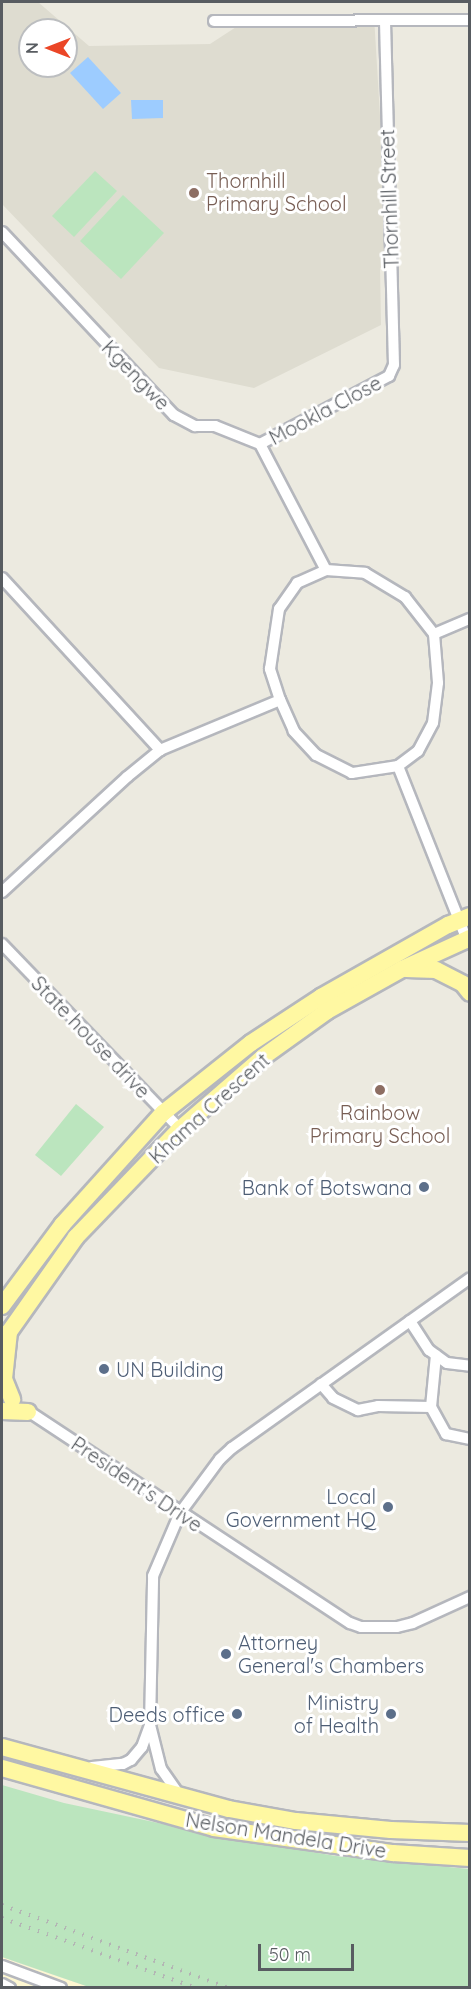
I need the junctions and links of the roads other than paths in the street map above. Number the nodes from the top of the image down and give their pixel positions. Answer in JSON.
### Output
{"nodes":[{"id":1,"x":470,"y":20,"type":"edge"},
{"id":2,"x":214,"y":21,"type":"dead end"},
{"id":3,"x":385,"y":21,"type":"junction"},
{"id":4,"x":2,"y":232,"type":"edge"},
{"id":5,"x":389,"y":375,"type":"joint"},
{"id":6,"x":260,"y":444,"type":"junction"},
{"id":7,"x":326,"y":570,"type":"junction"},
{"id":8,"x":2,"y":578,"type":"edge"},
{"id":9,"x":470,"y":619,"type":"edge"},
{"id":10,"x":434,"y":634,"type":"junction"},
{"id":11,"x":280,"y":700,"type":"junction"},
{"id":12,"x":160,"y":750,"type":"junction"},
{"id":13,"x":398,"y":766,"type":"junction"},
{"id":14,"x":2,"y":892,"type":"edge"},
{"id":15,"x":464,"y":918,"type":"edge"},
{"id":16,"x":468,"y":942,"type":"edge"},
{"id":17,"x":2,"y":944,"type":"edge"},
{"id":18,"x":402,"y":969,"type":"junction"},
{"id":19,"x":470,"y":993,"type":"edge"},
{"id":20,"x":163,"y":1113,"type":"junction"},
{"id":21,"x":180,"y":1129,"type":"junction"},
{"id":22,"x":470,"y":1278,"type":"edge"},
{"id":23,"x":2,"y":1306,"type":"edge"},
{"id":24,"x":410,"y":1321,"type":"junction"},
{"id":25,"x":6,"y":1335,"type":"edge"},
{"id":26,"x":436,"y":1355,"type":"junction"},
{"id":27,"x":470,"y":1366,"type":"edge"},
{"id":28,"x":321,"y":1384,"type":"junction"},
{"id":29,"x":5,"y":1400,"type":"edge"},
{"id":30,"x":431,"y":1407,"type":"junction"},
{"id":31,"x":28,"y":1412,"type":"joint"},
{"id":32,"x":470,"y":1439,"type":"edge"},
{"id":33,"x":180,"y":1513,"type":"junction"},
{"id":34,"x":470,"y":1597,"type":"edge"},
{"id":35,"x":150,"y":1725,"type":"junction"},
{"id":36,"x":2,"y":1747,"type":"edge"},
{"id":37,"x":2,"y":1768,"type":"edge"},
{"id":38,"x":74,"y":1768,"type":"junction"},
{"id":39,"x":186,"y":1798,"type":"junction"},
{"id":40,"x":470,"y":1833,"type":"edge"},
{"id":41,"x":470,"y":1858,"type":"edge"},
{"id":42,"x":2,"y":1966,"type":"edge"},
{"id":43,"x":2,"y":1984,"type":"edge"},
{"id":44,"x":10,"y":1988,"type":"edge"},
{"id":45,"x":61,"y":1988,"type":"edge"}],
"edges":[{"from":1,"to":3,"type":"street"},
{"from":2,"to":3,"type":"street"},
{"from":3,"to":5,"type":"street","name":"Thornhill Street"},
{"from":4,"to":6,"type":"street","name":"Kgengwe"},
{"from":5,"to":6,"type":"street","name":"Mookla Close"},
{"from":6,"to":7,"type":"street"},
{"from":7,"to":10,"type":"street"},
{"from":7,"to":11,"type":"street"},
{"from":8,"to":12,"type":"street"},
{"from":9,"to":10,"type":"street"},
{"from":10,"to":13,"type":"street"},
{"from":11,"to":12,"type":"street"},
{"from":11,"to":13,"type":"street"},
{"from":12,"to":14,"type":"street"},
{"from":13,"to":15,"type":"street"},
{"from":15,"to":16,"type":"street"},
{"from":15,"to":20,"type":"main road","name":"Khama Crescent"},
{"from":16,"to":18,"type":"main road","name":"Khama Crescent"},
{"from":17,"to":20,"type":"street","name":"State house drive"},
{"from":18,"to":19,"type":"main road"},
{"from":18,"to":21,"type":"main road","name":"Khama Crescent"},
{"from":20,"to":21,"type":"street","name":"State house drive"},
{"from":20,"to":23,"type":"main road","name":"Khama Crescent"},
{"from":21,"to":25,"type":"main road","name":"Khama Crescent"},
{"from":22,"to":24,"type":"street"},
{"from":24,"to":26,"type":"street"},
{"from":24,"to":28,"type":"street"},
{"from":25,"to":29,"type":"main road"},
{"from":26,"to":27,"type":"street"},
{"from":26,"to":30,"type":"street"},
{"from":28,"to":30,"type":"street"},
{"from":28,"to":33,"type":"street"},
{"from":29,"to":31,"type":"main road"},
{"from":30,"to":32,"type":"street"},
{"from":31,"to":33,"type":"street","name":"President's Drive"},
{"from":33,"to":34,"type":"street","name":"President's Drive"},
{"from":33,"to":35,"type":"street"},
{"from":35,"to":38,"type":"street"},
{"from":35,"to":39,"type":"street"},
{"from":36,"to":38,"type":"main road","name":"Nelson Mandela Drive"},
{"from":37,"to":41,"type":"main road","name":"Nelson Mandela Drive"},
{"from":38,"to":39,"type":"main road","name":"Nelson Mandela Drive"},
{"from":39,"to":40,"type":"main road","name":"Nelson Mandela Drive"},
{"from":42,"to":45,"type":"street"},
{"from":43,"to":44,"type":"street"}]}
